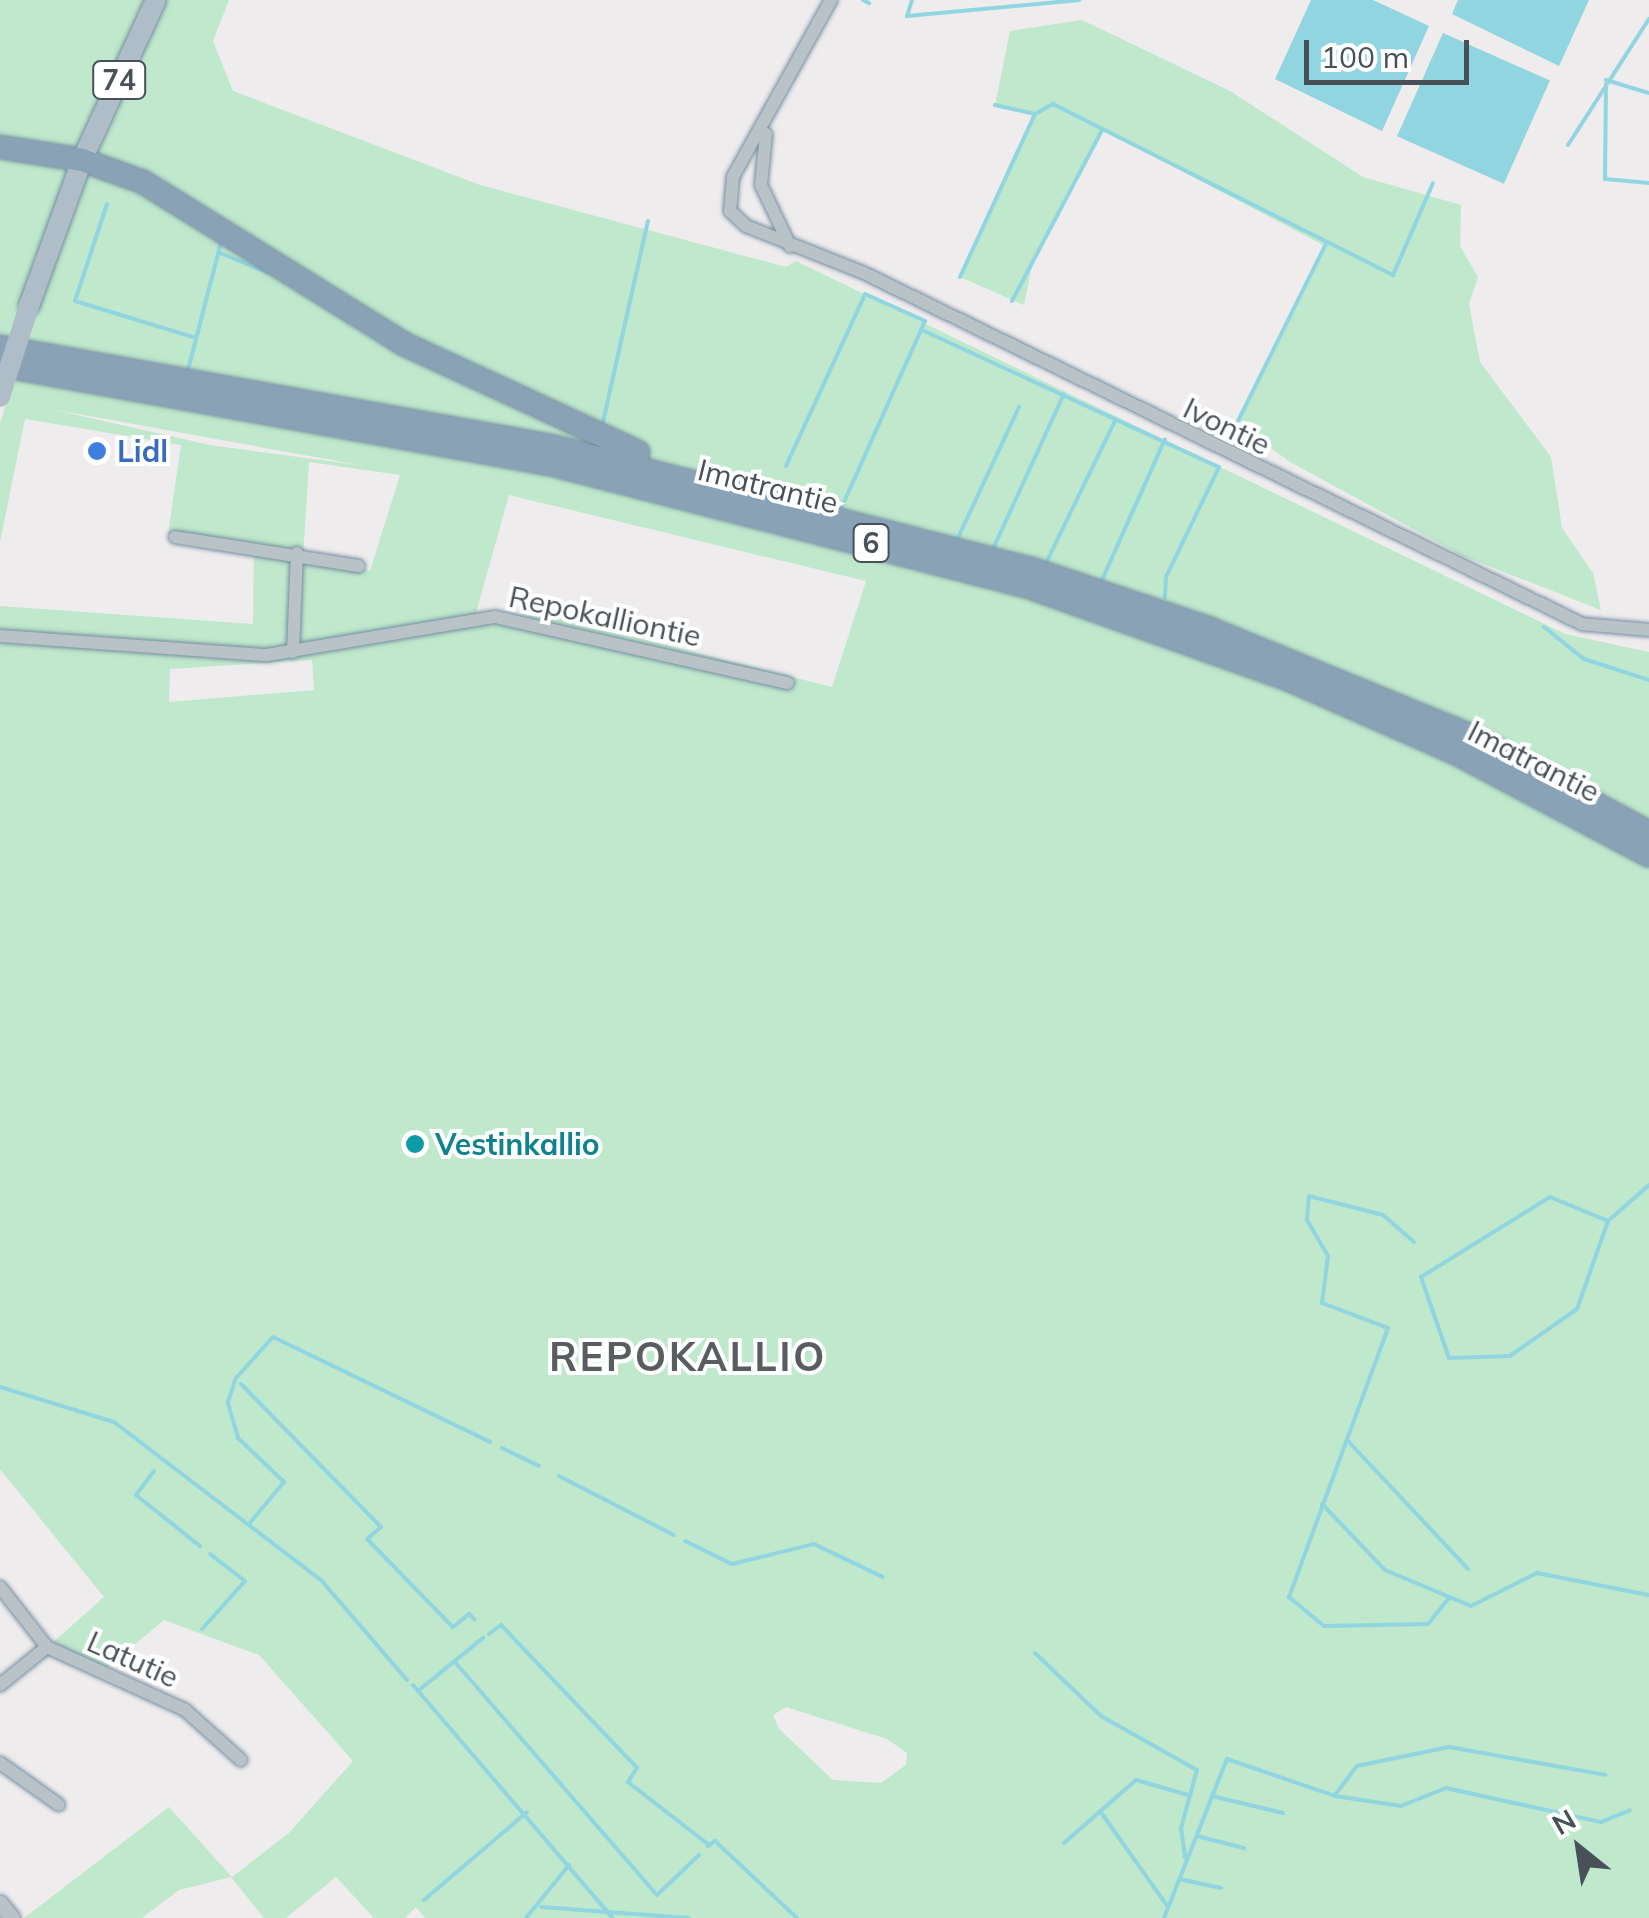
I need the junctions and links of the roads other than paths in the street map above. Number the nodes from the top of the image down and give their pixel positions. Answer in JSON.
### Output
{"nodes":[{"id":1,"x":156,"y":0,"type":"edge"},
{"id":2,"x":831,"y":0,"type":"edge"},
{"id":3,"x":768,"y":127,"type":"junction"},
{"id":4,"x":0,"y":147,"type":"edge"},
{"id":5,"x":82,"y":160,"type":"junction"},
{"id":6,"x":790,"y":246,"type":"junction"},
{"id":7,"x":0,"y":347,"type":"edge"},
{"id":8,"x":0,"y":364,"type":"edge"},
{"id":9,"x":68,"y":375,"type":"junction"},
{"id":10,"x":0,"y":380,"type":"edge"},
{"id":11,"x":0,"y":397,"type":"edge"},
{"id":12,"x":680,"y":474,"type":"junction"},
{"id":13,"x":175,"y":537,"type":"dead end"},
{"id":14,"x":297,"y":552,"type":"junction"},
{"id":15,"x":358,"y":566,"type":"dead end"},
{"id":16,"x":1649,"y":630,"type":"edge"},
{"id":17,"x":5,"y":639,"type":"edge"},
{"id":18,"x":293,"y":652,"type":"junction"},
{"id":19,"x":788,"y":683,"type":"dead end"},
{"id":20,"x":1649,"y":833,"type":"edge"},
{"id":21,"x":1649,"y":855,"type":"edge"},
{"id":22,"x":0,"y":1588,"type":"edge"},
{"id":23,"x":47,"y":1647,"type":"junction"},
{"id":24,"x":0,"y":1685,"type":"edge"},
{"id":25,"x":241,"y":1760,"type":"dead end"},
{"id":26,"x":0,"y":1763,"type":"edge"},
{"id":27,"x":59,"y":1804,"type":"dead end"},
{"id":28,"x":0,"y":1903,"type":"edge"},
{"id":29,"x":12,"y":1918,"type":"edge"}],
"edges":[{"from":1,"to":5,"type":"main road","number":"74"},
{"from":2,"to":3,"type":"street","name":"Ivontie"},
{"from":3,"to":6,"type":"street","name":"Ivontie"},
{"from":3,"to":6,"type":"street","name":"Ivontie"},
{"from":4,"to":5,"type":"highway"},
{"from":5,"to":11,"type":"main road","number":"74","bridge":true},
{"from":5,"to":12,"type":"highway"},
{"from":6,"to":16,"type":"street","name":"Ivontie"},
{"from":7,"to":12,"type":"highway","name":"Imatrantie","number":"6"},
{"from":8,"to":9,"type":"highway","name":"Imatrantie","number":"6"},
{"from":9,"to":10,"type":"highway"},
{"from":9,"to":21,"type":"highway","name":"Imatrantie","number":"6"},
{"from":12,"to":20,"type":"highway","name":"Imatrantie","number":"6"},
{"from":13,"to":14,"type":"street"},
{"from":14,"to":15,"type":"street"},
{"from":14,"to":18,"type":"street"},
{"from":17,"to":18,"type":"street","name":"Repokalliontie"},
{"from":18,"to":19,"type":"street","name":"Repokalliontie"},
{"from":22,"to":23,"type":"street"},
{"from":23,"to":24,"type":"street"},
{"from":23,"to":25,"type":"street","name":"Latutie"},
{"from":26,"to":27,"type":"street"},
{"from":28,"to":29,"type":"street"}]}
